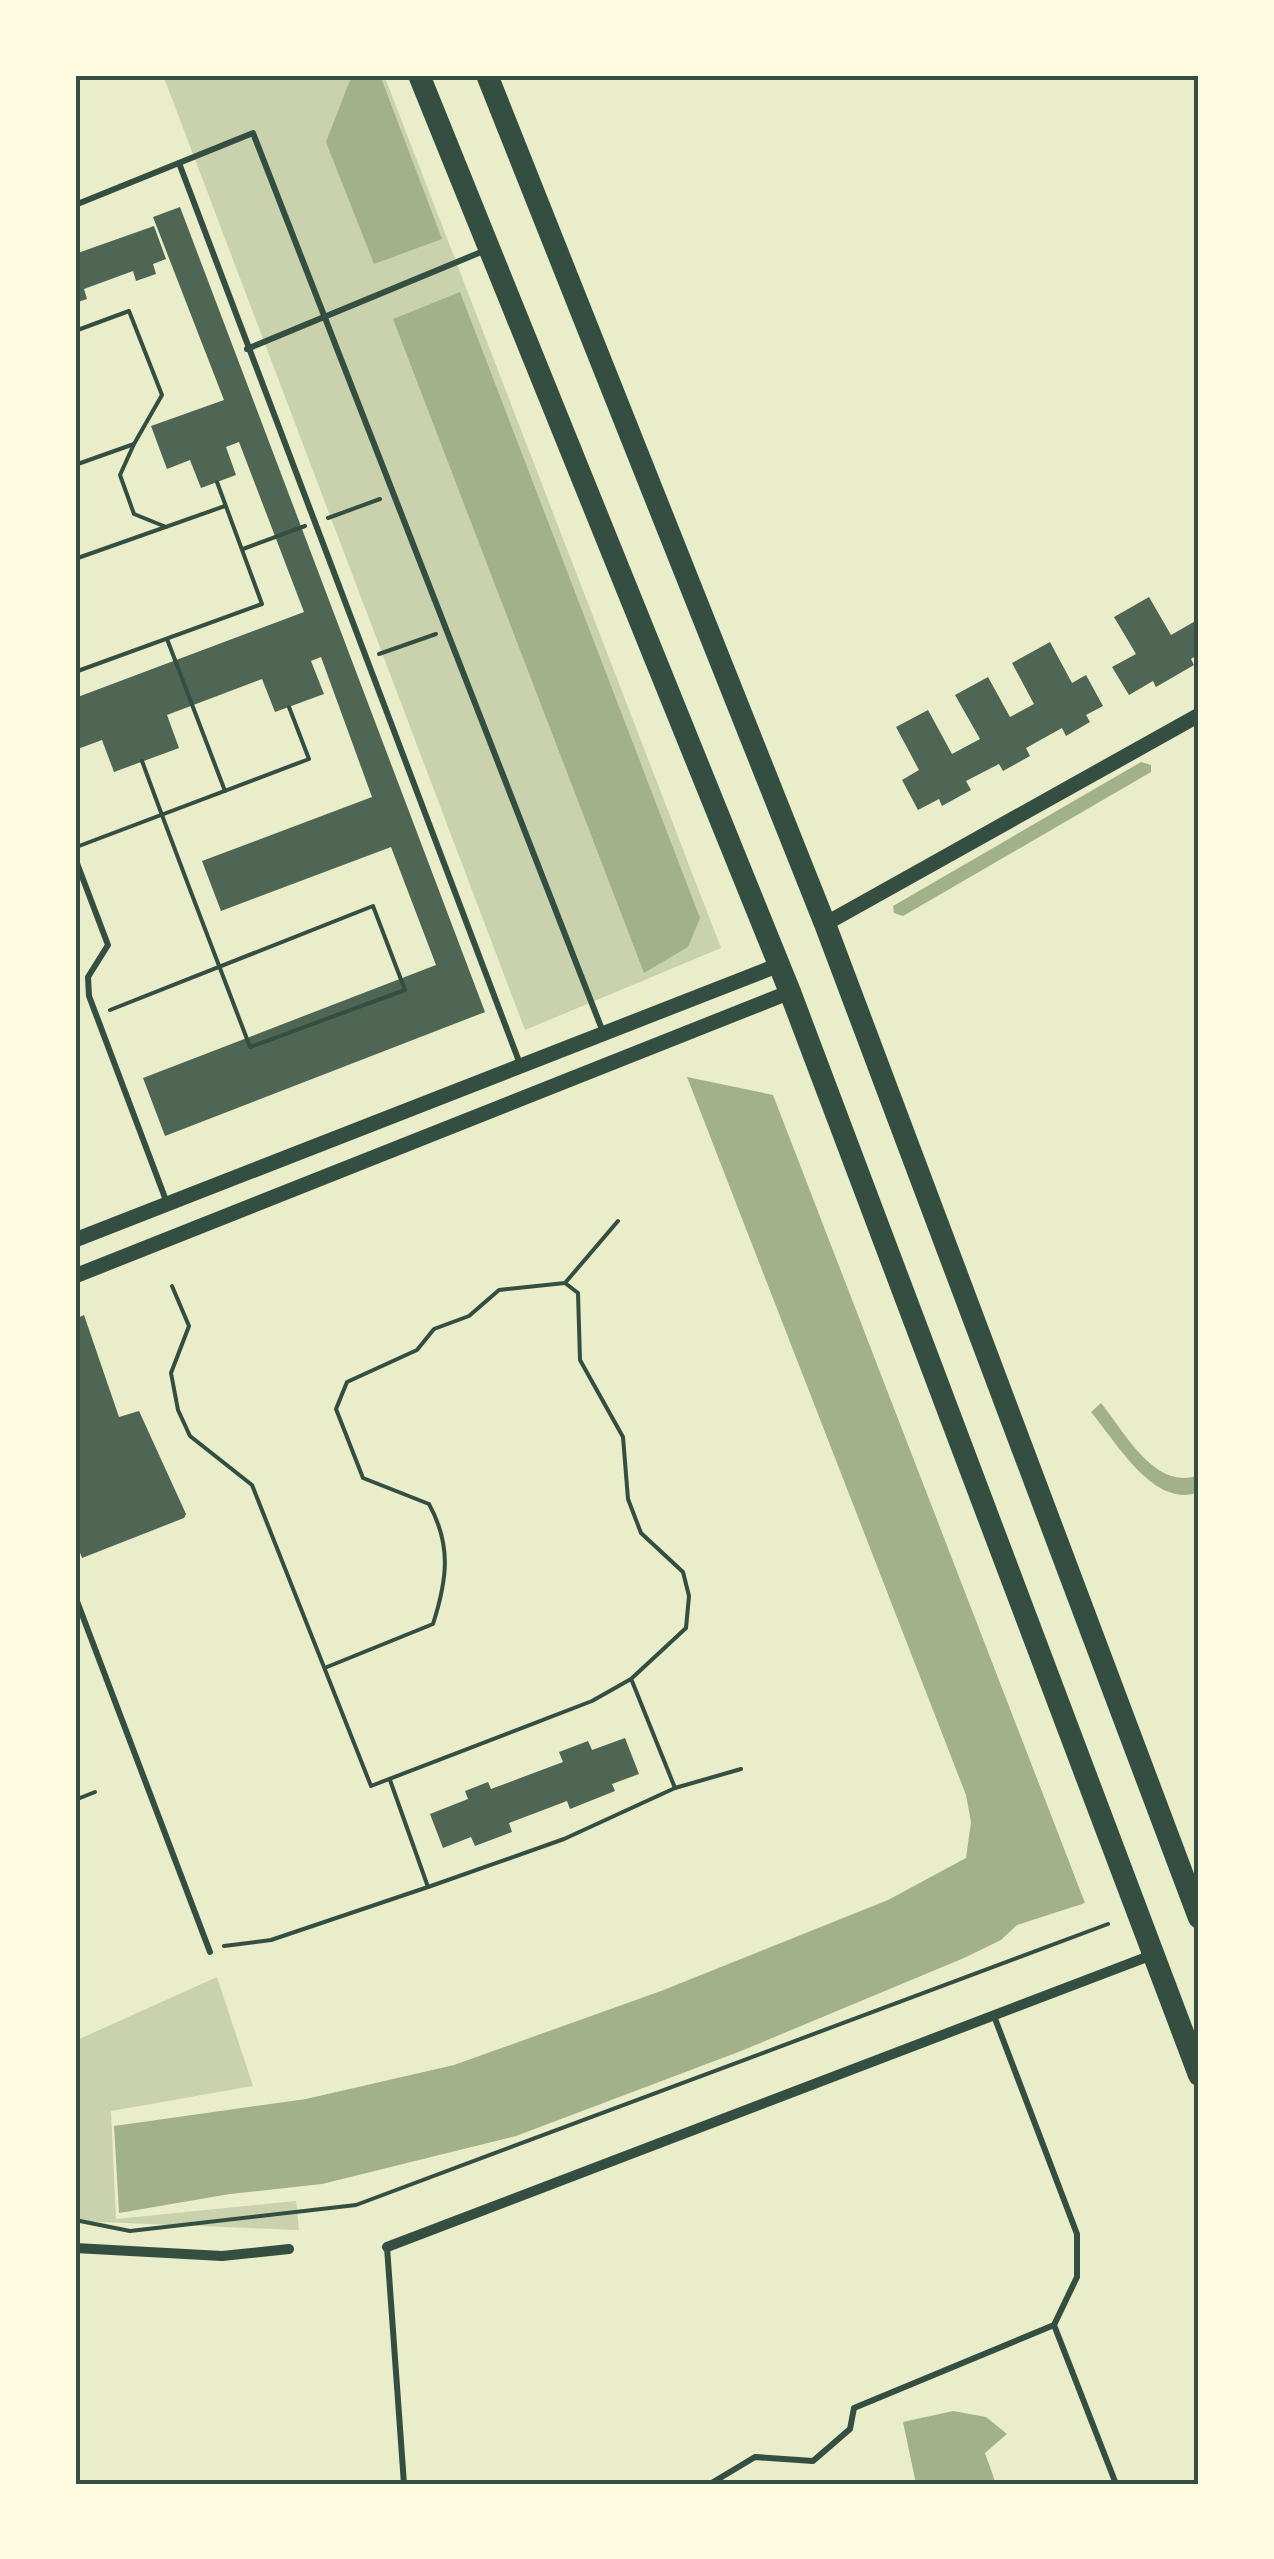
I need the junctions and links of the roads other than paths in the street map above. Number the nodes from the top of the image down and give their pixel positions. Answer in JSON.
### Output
{"nodes":[{"id":1,"x":420,"y":75,"type":"edge"},
{"id":2,"x":487,"y":75,"type":"edge"},
{"id":3,"x":178,"y":163,"type":"junction"},
{"id":4,"x":75,"y":205,"type":"edge"},
{"id":5,"x":489,"y":249,"type":"junction"},
{"id":6,"x":326,"y":318,"type":"junction"},
{"id":7,"x":247,"y":350,"type":"junction"},
{"id":8,"x":1199,"y":715,"type":"edge"},
{"id":9,"x":75,"y":858,"type":"edge"},
{"id":10,"x":825,"y":924,"type":"junction"},
{"id":11,"x":779,"y":965,"type":"junction"},
{"id":12,"x":790,"y":992,"type":"junction"},
{"id":13,"x":603,"y":1034,"type":"junction"},
{"id":14,"x":521,"y":1066,"type":"junction"},
{"id":15,"x":167,"y":1204,"type":"junction"},
{"id":16,"x":75,"y":1240,"type":"edge"},
{"id":17,"x":75,"y":1276,"type":"edge"},
{"id":18,"x":75,"y":1596,"type":"edge"},
{"id":19,"x":1199,"y":1918,"type":"edge"},
{"id":20,"x":210,"y":1952,"type":"road end"},
{"id":21,"x":1153,"y":1955,"type":"junction"},
{"id":22,"x":994,"y":2016,"type":"junction"},
{"id":23,"x":1199,"y":2075,"type":"edge"},
{"id":24,"x":387,"y":2247,"type":"joint"},
{"id":25,"x":75,"y":2248,"type":"edge"},
{"id":26,"x":290,"y":2249,"type":"dead end"},
{"id":27,"x":1054,"y":2326,"type":"junction"},
{"id":28,"x":404,"y":2484,"type":"edge"},
{"id":29,"x":710,"y":2484,"type":"edge"},
{"id":30,"x":1116,"y":2484,"type":"edge"}],
"edges":[{"from":1,"to":5,"type":"highway"},
{"from":2,"to":10,"type":"highway"},
{"from":3,"to":4,"type":"lane"},
{"from":3,"to":6,"type":"lane"},
{"from":3,"to":7,"type":"lane"},
{"from":5,"to":6,"type":"lane"},
{"from":5,"to":11,"type":"highway"},
{"from":6,"to":7,"type":"lane"},
{"from":6,"to":13,"type":"lane"},
{"from":7,"to":14,"type":"lane"},
{"from":8,"to":10,"type":"street"},
{"from":9,"to":15,"type":"lane"},
{"from":10,"to":19,"type":"highway"},
{"from":11,"to":12,"type":"highway"},
{"from":11,"to":13,"type":"street"},
{"from":12,"to":17,"type":"street"},
{"from":12,"to":21,"type":"highway"},
{"from":13,"to":14,"type":"street"},
{"from":14,"to":15,"type":"street"},
{"from":15,"to":16,"type":"street"},
{"from":18,"to":20,"type":"lane"},
{"from":21,"to":22,"type":"street"},
{"from":21,"to":23,"type":"highway"},
{"from":22,"to":24,"type":"street"},
{"from":22,"to":27,"type":"lane"},
{"from":24,"to":28,"type":"lane"},
{"from":25,"to":26,"type":"street"},
{"from":27,"to":29,"type":"lane"},
{"from":27,"to":30,"type":"lane"}]}
